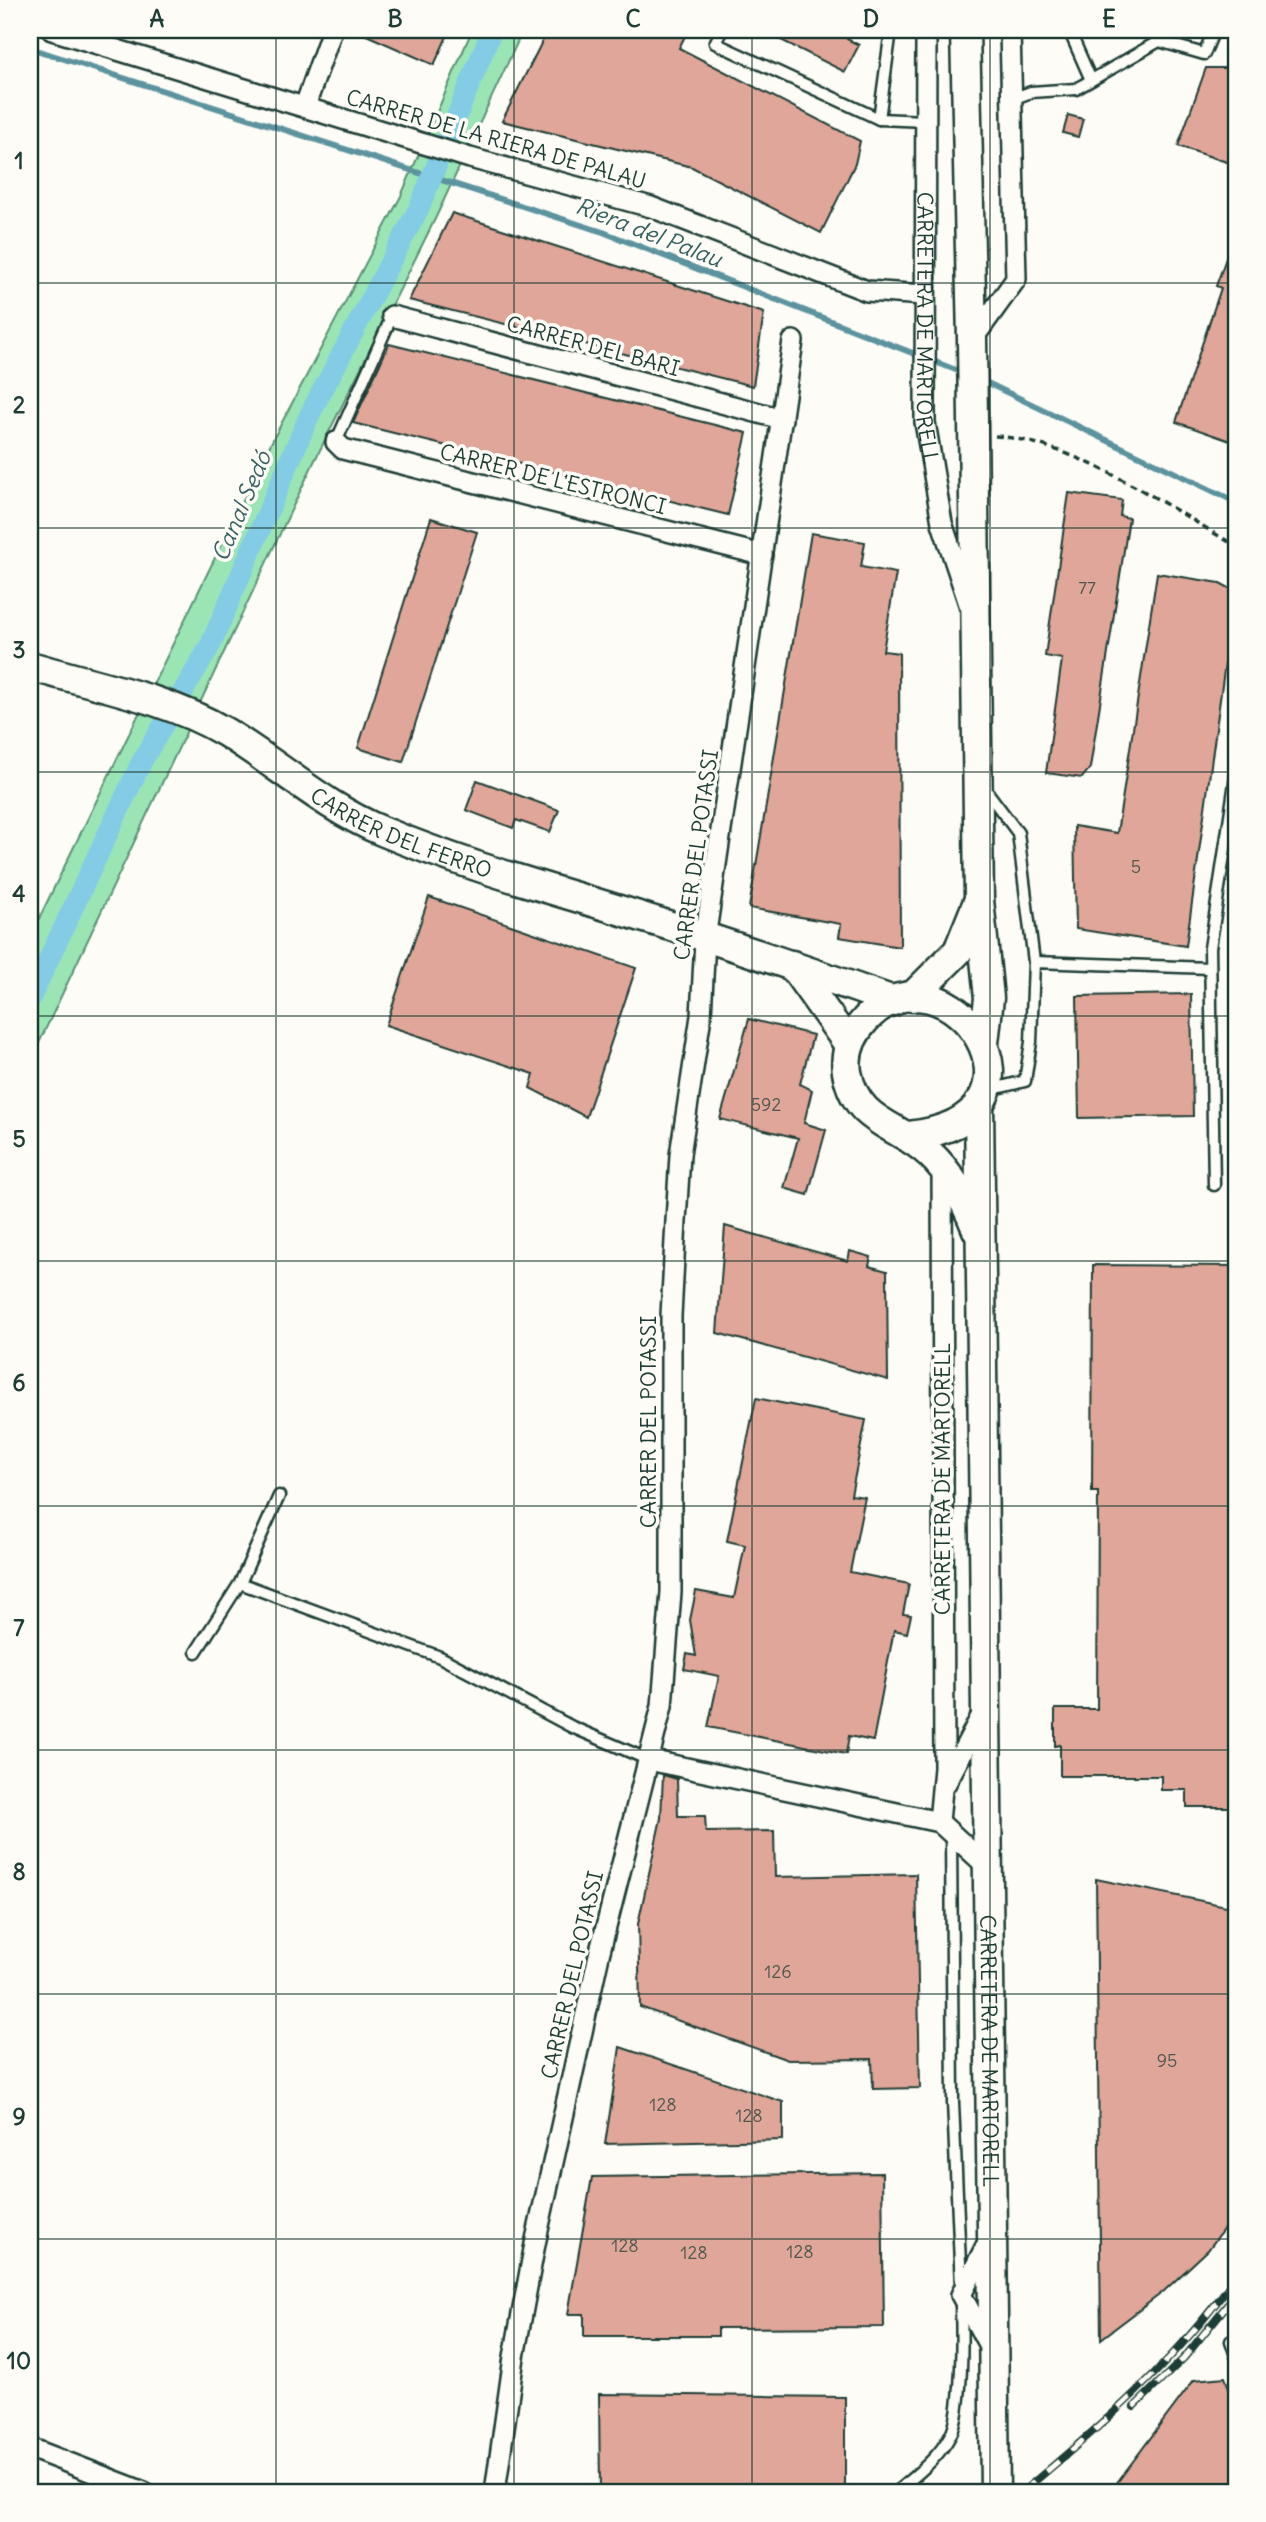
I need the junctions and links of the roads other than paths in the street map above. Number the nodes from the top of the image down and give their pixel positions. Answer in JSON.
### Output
{"nodes":[{"id":1,"x":52,"y":30,"type":"edge"},
{"id":2,"x":332,"y":30,"type":"edge"},
{"id":3,"x":722,"y":30,"type":"edge"},
{"id":4,"x":891,"y":30,"type":"edge"},
{"id":5,"x":926,"y":30,"type":"edge"},
{"id":6,"x":965,"y":30,"type":"edge"},
{"id":7,"x":1010,"y":30,"type":"edge"},
{"id":8,"x":1069,"y":30,"type":"edge"},
{"id":9,"x":1214,"y":30,"type":"edge"},
{"id":10,"x":1090,"y":80,"type":"junction"},
{"id":11,"x":1012,"y":99,"type":"junction"},
{"id":12,"x":304,"y":106,"type":"junction"},
{"id":13,"x":879,"y":119,"type":"junction"},
{"id":14,"x":925,"y":121,"type":"junction"},
{"id":15,"x":925,"y":295,"type":"junction"},
{"id":16,"x":392,"y":316,"type":"joint"},
{"id":17,"x":972,"y":340,"type":"junction"},
{"id":18,"x":793,"y":341,"type":"dead end"},
{"id":19,"x":782,"y":419,"type":"junction"},
{"id":20,"x":336,"y":442,"type":"joint"},
{"id":21,"x":762,"y":555,"type":"junction"},
{"id":22,"x":974,"y":617,"type":"junction"},
{"id":23,"x":30,"y":666,"type":"edge"},
{"id":24,"x":1236,"y":776,"type":"edge"},
{"id":25,"x":976,"y":778,"type":"junction"},
{"id":26,"x":979,"y":900,"type":"junction"},
{"id":27,"x":705,"y":939,"type":"junction"},
{"id":28,"x":1034,"y":962,"type":"junction"},
{"id":29,"x":792,"y":965,"type":"junction"},
{"id":30,"x":1210,"y":968,"type":"junction"},
{"id":31,"x":903,"y":999,"type":"junction"},
{"id":32,"x":984,"y":1043,"type":"junction"},
{"id":33,"x":849,"y":1045,"type":"junction"},
{"id":34,"x":981,"y":1097,"type":"junction"},
{"id":35,"x":909,"y":1136,"type":"junction"},
{"id":36,"x":942,"y":1166,"type":"junction"},
{"id":37,"x":1214,"y":1185,"type":"dead end"},
{"id":38,"x":982,"y":1242,"type":"junction"},
{"id":39,"x":279,"y":1496,"type":"dead end"},
{"id":40,"x":240,"y":1583,"type":"junction"},
{"id":41,"x":196,"y":1652,"type":"dead end"},
{"id":42,"x":988,"y":1704,"type":"junction"},
{"id":43,"x":649,"y":1760,"type":"junction"},
{"id":44,"x":942,"y":1791,"type":"junction"},
{"id":45,"x":945,"y":1827,"type":"junction"},
{"id":46,"x":990,"y":1869,"type":"junction"},
{"id":47,"x":992,"y":2232,"type":"junction"},
{"id":48,"x":961,"y":2295,"type":"junction"},
{"id":49,"x":1231,"y":2341,"type":"dead end"},
{"id":50,"x":994,"y":2355,"type":"junction"},
{"id":51,"x":1236,"y":2356,"type":"edge"},
{"id":52,"x":30,"y":2448,"type":"edge"},
{"id":53,"x":144,"y":2492,"type":"edge"},
{"id":54,"x":495,"y":2492,"type":"edge"},
{"id":55,"x":896,"y":2492,"type":"edge"},
{"id":56,"x":995,"y":2492,"type":"edge"}],
"edges":[{"from":1,"to":12,"type":"street","name":"CARRER DE LA RIERA DE PALAU"},
{"from":2,"to":12,"type":"street"},
{"from":3,"to":13,"type":"lane"},
{"from":4,"to":13,"type":"lane"},
{"from":5,"to":14,"type":"street","name":"CARRETERA DE MARTORELL"},
{"from":6,"to":17,"type":"main road","name":"CARRETERA DE MARTORELL"},
{"from":7,"to":11,"type":"street","name":"CARRETERA DE MARTORELL"},
{"from":8,"to":10,"type":"lane"},
{"from":9,"to":10,"type":"lane"},
{"from":10,"to":11,"type":"lane"},
{"from":11,"to":17,"type":"street","name":"CARRETERA DE MARTORELL"},
{"from":12,"to":15,"type":"street","name":"CARRER DE LA RIERA DE PALAU"},
{"from":13,"to":14,"type":"lane"},
{"from":14,"to":15,"type":"street","name":"CARRETERA DE MARTORELL"},
{"from":15,"to":22,"type":"street","name":"CARRETERA DE MARTORELL"},
{"from":16,"to":19,"type":"street","name":"CARRER DEL BARI"},
{"from":16,"to":20,"type":"lane"},
{"from":17,"to":22,"type":"main road","name":"CARRETERA DE MARTORELL"},
{"from":18,"to":19,"type":"street","name":"CARRER DEL POTASSI"},
{"from":19,"to":21,"type":"street","name":"CARRER DEL POTASSI"},
{"from":20,"to":21,"type":"street","name":"CARRER DE L'ESTRONCI"},
{"from":21,"to":27,"type":"street","name":"CARRER DEL POTASSI"},
{"from":22,"to":25,"type":"main road","name":"CARRETERA DE MARTORELL"},
{"from":23,"to":27,"type":"main road","name":"CARRER DEL FERRO"},
{"from":24,"to":30,"type":"lane"},
{"from":25,"to":26,"type":"main road","name":"CARRETERA DE MARTORELL"},
{"from":25,"to":28,"type":"lane"},
{"from":26,"to":31,"type":"main road","name":"CARRETERA DE MARTORELL"},
{"from":26,"to":32,"type":"main road","name":"CARRETERA DE MARTORELL"},
{"from":27,"to":29,"type":"main road","name":"CARRER DEL FERRO"},
{"from":27,"to":43,"type":"street","name":"CARRER DEL POTASSI"},
{"from":28,"to":30,"type":"lane"},
{"from":28,"to":34,"type":"lane"},
{"from":29,"to":31,"type":"main road","name":"CARRER DEL FERRO"},
{"from":29,"to":33,"type":"main road"},
{"from":30,"to":37,"type":"lane"},
{"from":31,"to":32,"type":"main road"},
{"from":31,"to":33,"type":"main road","name":"CARRETERA DE MARTORELL"},
{"from":32,"to":34,"type":"main road","name":"CARRETERA DE MARTORELL"},
{"from":33,"to":35,"type":"main road","name":"CARRETERA DE MARTORELL"},
{"from":34,"to":35,"type":"main road"},
{"from":34,"to":38,"type":"main road","name":"CARRETERA DE MARTORELL"},
{"from":35,"to":36,"type":"main road","name":"CARRETERA DE MARTORELL"},
{"from":36,"to":38,"type":"main road","name":"CARRETERA DE MARTORELL"},
{"from":36,"to":44,"type":"street","name":"CARRETERA DE MARTORELL"},
{"from":38,"to":42,"type":"main road","name":"CARRETERA DE MARTORELL"},
{"from":39,"to":40,"type":"lane"},
{"from":40,"to":41,"type":"lane"},
{"from":40,"to":43,"type":"lane"},
{"from":42,"to":44,"type":"street","name":"CARRETERA DE MARTORELL"},
{"from":42,"to":46,"type":"main road","name":"CARRETERA DE MARTORELL"},
{"from":43,"to":45,"type":"street"},
{"from":43,"to":54,"type":"street","name":"CARRER DEL POTASSI"},
{"from":44,"to":45,"type":"street","name":"CARRETERA DE MARTORELL"},
{"from":45,"to":46,"type":"street"},
{"from":45,"to":48,"type":"lane"},
{"from":46,"to":47,"type":"main road","name":"CARRETERA DE MARTORELL"},
{"from":47,"to":48,"type":"street","name":"CARRETERA DE MARTORELL"},
{"from":47,"to":50,"type":"main road","name":"CARRETERA DE MARTORELL"},
{"from":48,"to":50,"type":"street","name":"CARRETERA DE MARTORELL"},
{"from":48,"to":55,"type":"lane"},
{"from":49,"to":51,"type":"lane"},
{"from":50,"to":56,"type":"main road","name":"CARRETERA DE MARTORELL"},
{"from":52,"to":53,"type":"street"}]}
